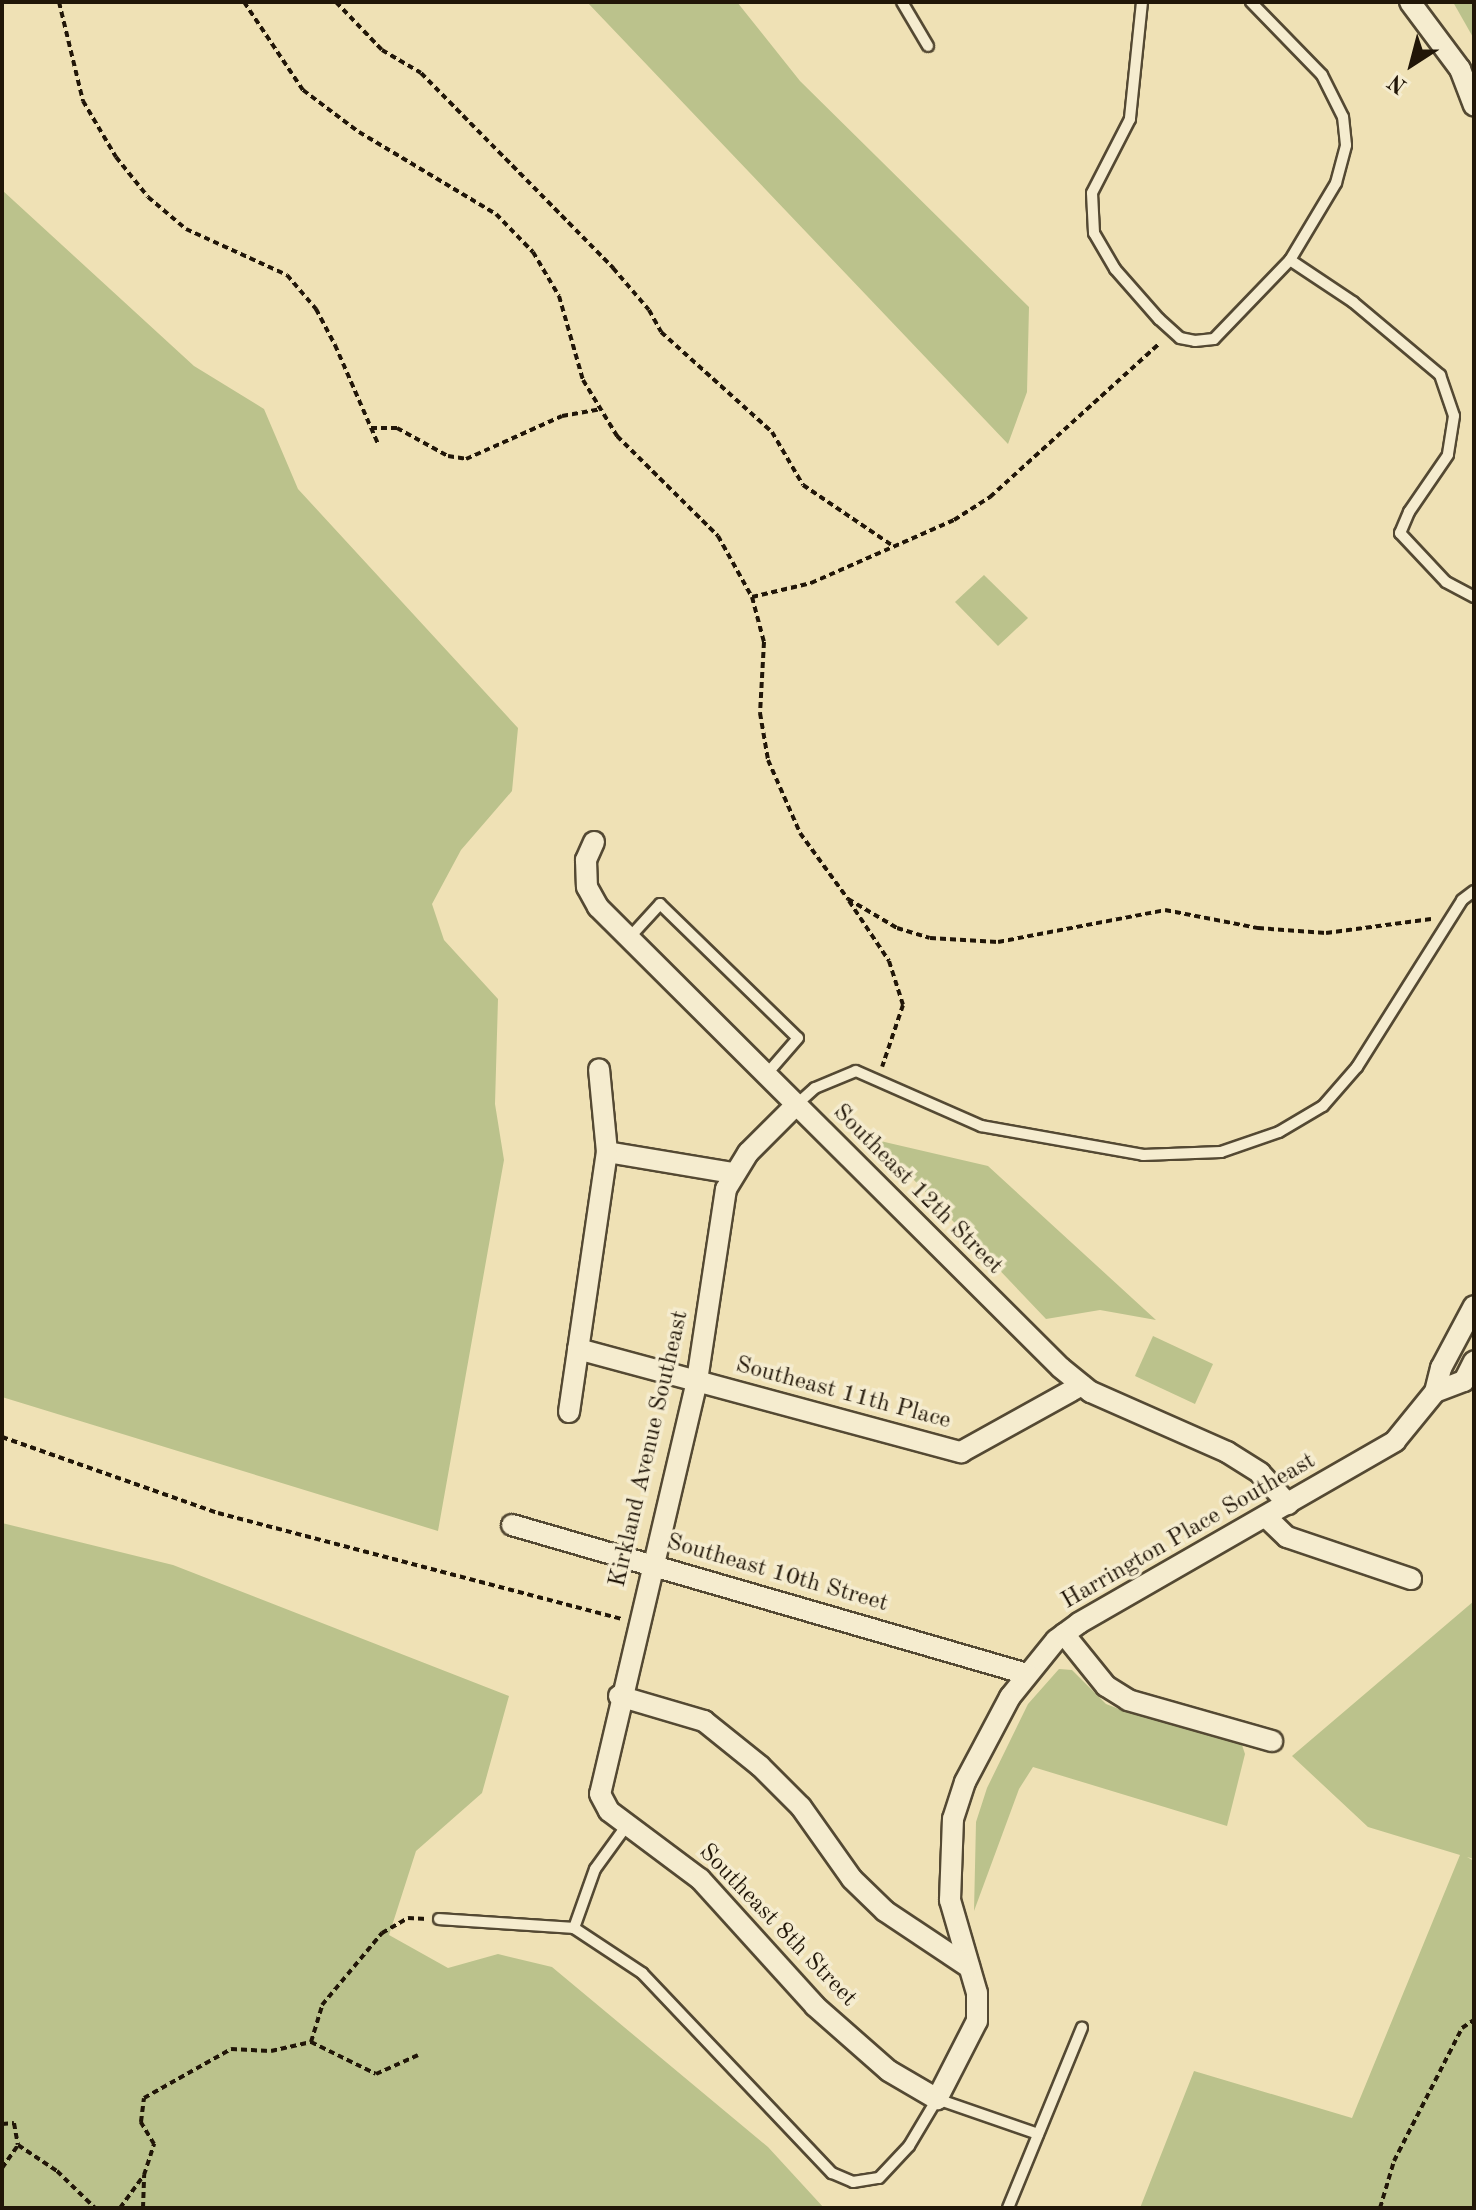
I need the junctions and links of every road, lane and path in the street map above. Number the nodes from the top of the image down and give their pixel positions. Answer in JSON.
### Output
{"nodes":[{"id":1,"x":59,"y":2,"type":"edge"},
{"id":2,"x":244,"y":2,"type":"edge"},
{"id":3,"x":336,"y":2,"type":"edge"},
{"id":4,"x":902,"y":2,"type":"edge"},
{"id":5,"x":1142,"y":2,"type":"edge"},
{"id":6,"x":1251,"y":2,"type":"edge"},
{"id":7,"x":1410,"y":2,"type":"edge"},
{"id":8,"x":928,"y":46,"type":"dead end"},
{"id":9,"x":1474,"y":105,"type":"edge"},
{"id":10,"x":1290,"y":260,"type":"junction"},
{"id":11,"x":1173,"y":332,"type":"junction"},
{"id":12,"x":601,"y":409,"type":"junction"},
{"id":13,"x":371,"y":428,"type":"junction"},
{"id":14,"x":378,"y":444,"type":"dead end"},
{"id":15,"x":893,"y":546,"type":"junction"},
{"id":16,"x":752,"y":597,"type":"junction"},
{"id":17,"x":1474,"y":597,"type":"edge"},
{"id":18,"x":594,"y":842,"type":"dead end"},
{"id":19,"x":1474,"y":891,"type":"edge"},
{"id":20,"x":848,"y":899,"type":"junction"},
{"id":21,"x":1453,"y":916,"type":"junction"},
{"id":22,"x":629,"y":938,"type":"junction"},
{"id":23,"x":599,"y":1069,"type":"dead end"},
{"id":24,"x":765,"y":1076,"type":"junction"},
{"id":25,"x":878,"y":1077,"type":"junction"},
{"id":26,"x":795,"y":1106,"type":"junction"},
{"id":27,"x":607,"y":1152,"type":"junction"},
{"id":28,"x":733,"y":1173,"type":"junction"},
{"id":29,"x":1474,"y":1306,"type":"edge"},
{"id":30,"x":578,"y":1349,"type":"junction"},
{"id":31,"x":1474,"y":1361,"type":"edge"},
{"id":32,"x":697,"y":1381,"type":"junction"},
{"id":33,"x":1082,"y":1385,"type":"junction"},
{"id":34,"x":1435,"y":1392,"type":"junction"},
{"id":35,"x":569,"y":1412,"type":"dead end"},
{"id":36,"x":2,"y":1437,"type":"edge"},
{"id":37,"x":1288,"y":1504,"type":"junction"},
{"id":38,"x":1266,"y":1517,"type":"junction"},
{"id":39,"x":512,"y":1525,"type":"dead end"},
{"id":40,"x":651,"y":1565,"type":"junction"},
{"id":41,"x":1411,"y":1579,"type":"dead end"},
{"id":42,"x":637,"y":1623,"type":"junction"},
{"id":43,"x":1064,"y":1634,"type":"junction"},
{"id":44,"x":1027,"y":1674,"type":"junction"},
{"id":45,"x":619,"y":1696,"type":"junction"},
{"id":46,"x":1272,"y":1741,"type":"dead end"},
{"id":47,"x":601,"y":1777,"type":"joint"},
{"id":48,"x":627,"y":1825,"type":"junction"},
{"id":49,"x":439,"y":1919,"type":"joint"},
{"id":50,"x":574,"y":1928,"type":"junction"},
{"id":51,"x":969,"y":1967,"type":"junction"},
{"id":52,"x":1474,"y":2020,"type":"edge"},
{"id":53,"x":1082,"y":2028,"type":"dead end"},
{"id":54,"x":311,"y":2042,"type":"junction"},
{"id":55,"x":418,"y":2055,"type":"dead end"},
{"id":56,"x":937,"y":2099,"type":"junction"},
{"id":57,"x":2,"y":2124,"type":"edge"},
{"id":58,"x":1038,"y":2134,"type":"junction"},
{"id":59,"x":18,"y":2145,"type":"junction"},
{"id":60,"x":2,"y":2168,"type":"edge"},
{"id":61,"x":144,"y":2175,"type":"junction"},
{"id":62,"x":95,"y":2208,"type":"edge"},
{"id":63,"x":120,"y":2208,"type":"edge"},
{"id":64,"x":143,"y":2208,"type":"edge"},
{"id":65,"x":1008,"y":2208,"type":"edge"},
{"id":66,"x":1380,"y":2208,"type":"edge"}],
"edges":[{"from":1,"to":13,"type":"path"},
{"from":2,"to":12,"type":"path"},
{"from":3,"to":15,"type":"path"},
{"from":4,"to":8,"type":"lane"},
{"from":5,"to":11,"type":"lane"},
{"from":6,"to":10,"type":"lane"},
{"from":7,"to":9,"type":"street"},
{"from":10,"to":11,"type":"lane"},
{"from":10,"to":17,"type":"lane"},
{"from":11,"to":15,"type":"path"},
{"from":12,"to":13,"type":"path"},
{"from":12,"to":16,"type":"path"},
{"from":13,"to":14,"type":"path"},
{"from":15,"to":16,"type":"path"},
{"from":16,"to":20,"type":"path"},
{"from":18,"to":22,"type":"street","name":"Southeast 12th Street"},
{"from":19,"to":21,"type":"lane"},
{"from":20,"to":21,"type":"path"},
{"from":20,"to":25,"type":"path"},
{"from":21,"to":25,"type":"lane"},
{"from":22,"to":24,"type":"street","name":"Southeast 12th Street"},
{"from":22,"to":24,"type":"lane"},
{"from":23,"to":27,"type":"street"},
{"from":24,"to":26,"type":"street","name":"Southeast 12th Street"},
{"from":25,"to":26,"type":"lane"},
{"from":26,"to":28,"type":"street","name":"Kirkland Avenue Southeast"},
{"from":26,"to":33,"type":"street","name":"Southeast 12th Street"},
{"from":27,"to":28,"type":"street"},
{"from":27,"to":30,"type":"street"},
{"from":28,"to":32,"type":"street","name":"Kirkland Avenue Southeast"},
{"from":29,"to":34,"type":"street","name":"Harrington Place Southeast"},
{"from":30,"to":32,"type":"street","name":"Southeast 11th Place"},
{"from":30,"to":35,"type":"street"},
{"from":31,"to":34,"type":"street","name":"Harrington Place Southeast"},
{"from":32,"to":33,"type":"street","name":"Southeast 11th Place"},
{"from":32,"to":40,"type":"street","name":"Kirkland Avenue Southeast"},
{"from":33,"to":37,"type":"street","name":"Southeast 12th Street"},
{"from":34,"to":37,"type":"street","name":"Harrington Place Southeast"},
{"from":36,"to":42,"type":"path"},
{"from":37,"to":38,"type":"street","name":"Harrington Place Southeast"},
{"from":38,"to":41,"type":"street"},
{"from":38,"to":43,"type":"street","name":"Harrington Place Southeast"},
{"from":39,"to":40,"type":"street","name":"Southeast 10th Street"},
{"from":40,"to":42,"type":"street","name":"Kirkland Avenue Southeast"},
{"from":40,"to":44,"type":"street","name":"Southeast 10th Street"},
{"from":42,"to":45,"type":"street","name":"Kirkland Avenue Southeast"},
{"from":43,"to":44,"type":"street","name":"Harrington Place Southeast"},
{"from":43,"to":46,"type":"street"},
{"from":44,"to":51,"type":"street","name":"Harrington Place Southeast"},
{"from":45,"to":47,"type":"street","name":"Kirkland Avenue Southeast"},
{"from":45,"to":51,"type":"street"},
{"from":47,"to":48,"type":"street","name":"Southeast 8th Street"},
{"from":48,"to":50,"type":"lane"},
{"from":48,"to":56,"type":"street","name":"Southeast 8th Street"},
{"from":49,"to":50,"type":"lane"},
{"from":49,"to":54,"type":"path"},
{"from":50,"to":56,"type":"lane"},
{"from":51,"to":56,"type":"street","name":"Harrington Place Southeast"},
{"from":52,"to":66,"type":"path"},
{"from":53,"to":58,"type":"lane"},
{"from":54,"to":55,"type":"path"},
{"from":54,"to":61,"type":"path"},
{"from":56,"to":58,"type":"lane"},
{"from":57,"to":59,"type":"path"},
{"from":58,"to":65,"type":"lane"},
{"from":59,"to":60,"type":"path"},
{"from":59,"to":62,"type":"path"},
{"from":61,"to":63,"type":"path"},
{"from":61,"to":64,"type":"path"}]}
